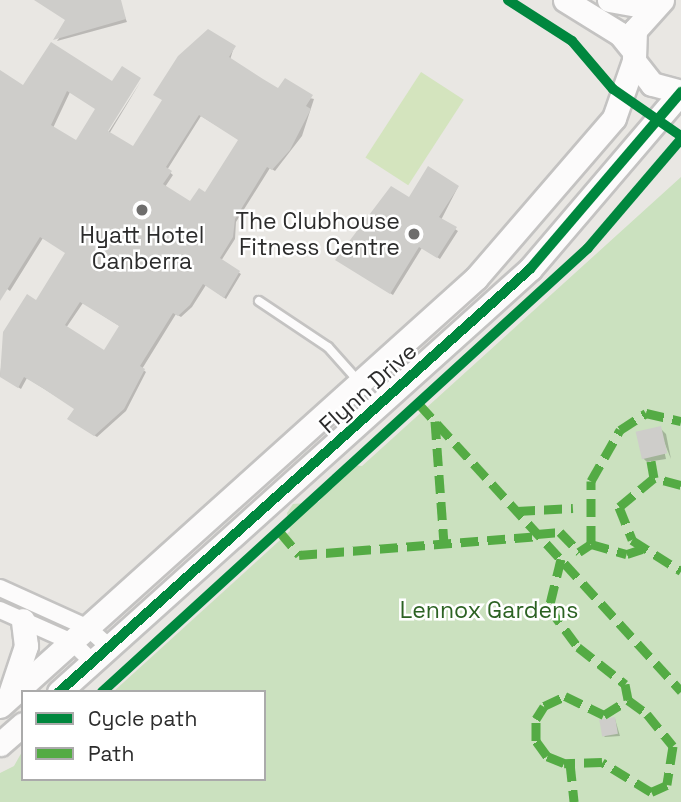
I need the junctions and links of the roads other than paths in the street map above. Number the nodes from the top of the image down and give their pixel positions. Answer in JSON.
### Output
{"nodes":[{"id":1,"x":565,"y":0,"type":"edge"},
{"id":2,"x":609,"y":0,"type":"edge"},
{"id":3,"x":656,"y":3,"type":"edge"},
{"id":4,"x":633,"y":55,"type":"junction"},
{"id":5,"x":681,"y":92,"type":"edge"},
{"id":6,"x":259,"y":301,"type":"dead end"},
{"id":7,"x":360,"y":380,"type":"junction"},
{"id":8,"x":379,"y":405,"type":"junction"},
{"id":9,"x":159,"y":564,"type":"junction"},
{"id":10,"x":177,"y":586,"type":"junction"},
{"id":11,"x":0,"y":588,"type":"edge"},
{"id":12,"x":0,"y":610,"type":"edge"},
{"id":13,"x":23,"y":620,"type":"junction"},
{"id":14,"x":80,"y":635,"type":"junction"},
{"id":15,"x":101,"y":654,"type":"junction"},
{"id":16,"x":61,"y":690,"type":"edge"},
{"id":17,"x":4,"y":703,"type":"edge"},
{"id":18,"x":21,"y":726,"type":"edge"},
{"id":19,"x":0,"y":744,"type":"edge"}],
"edges":[{"from":1,"to":4,"type":"main road"},
{"from":2,"to":3,"type":"main road"},
{"from":3,"to":4,"type":"main road","name":"Flynn Drive"},
{"from":4,"to":5,"type":"main road"},
{"from":4,"to":7,"type":"main road","name":"Flynn Drive"},
{"from":5,"to":8,"type":"main road","name":"Flynn Drive"},
{"from":6,"to":7,"type":"lane"},
{"from":7,"to":8,"type":"lane"},
{"from":7,"to":9,"type":"main road","name":"Flynn Drive"},
{"from":8,"to":10,"type":"main road","name":"Flynn Drive"},
{"from":9,"to":10,"type":"main road"},
{"from":9,"to":14,"type":"main road","name":"Flynn Drive"},
{"from":10,"to":15,"type":"main road","name":"Flynn Drive"},
{"from":11,"to":14,"type":"street"},
{"from":12,"to":13,"type":"street"},
{"from":13,"to":14,"type":"street"},
{"from":13,"to":17,"type":"main road"},
{"from":14,"to":15,"type":"street"},
{"from":14,"to":17,"type":"main road","name":"Flynn Drive"},
{"from":15,"to":16,"type":"main road","name":"Flynn Drive"},
{"from":18,"to":19,"type":"main road"}]}
